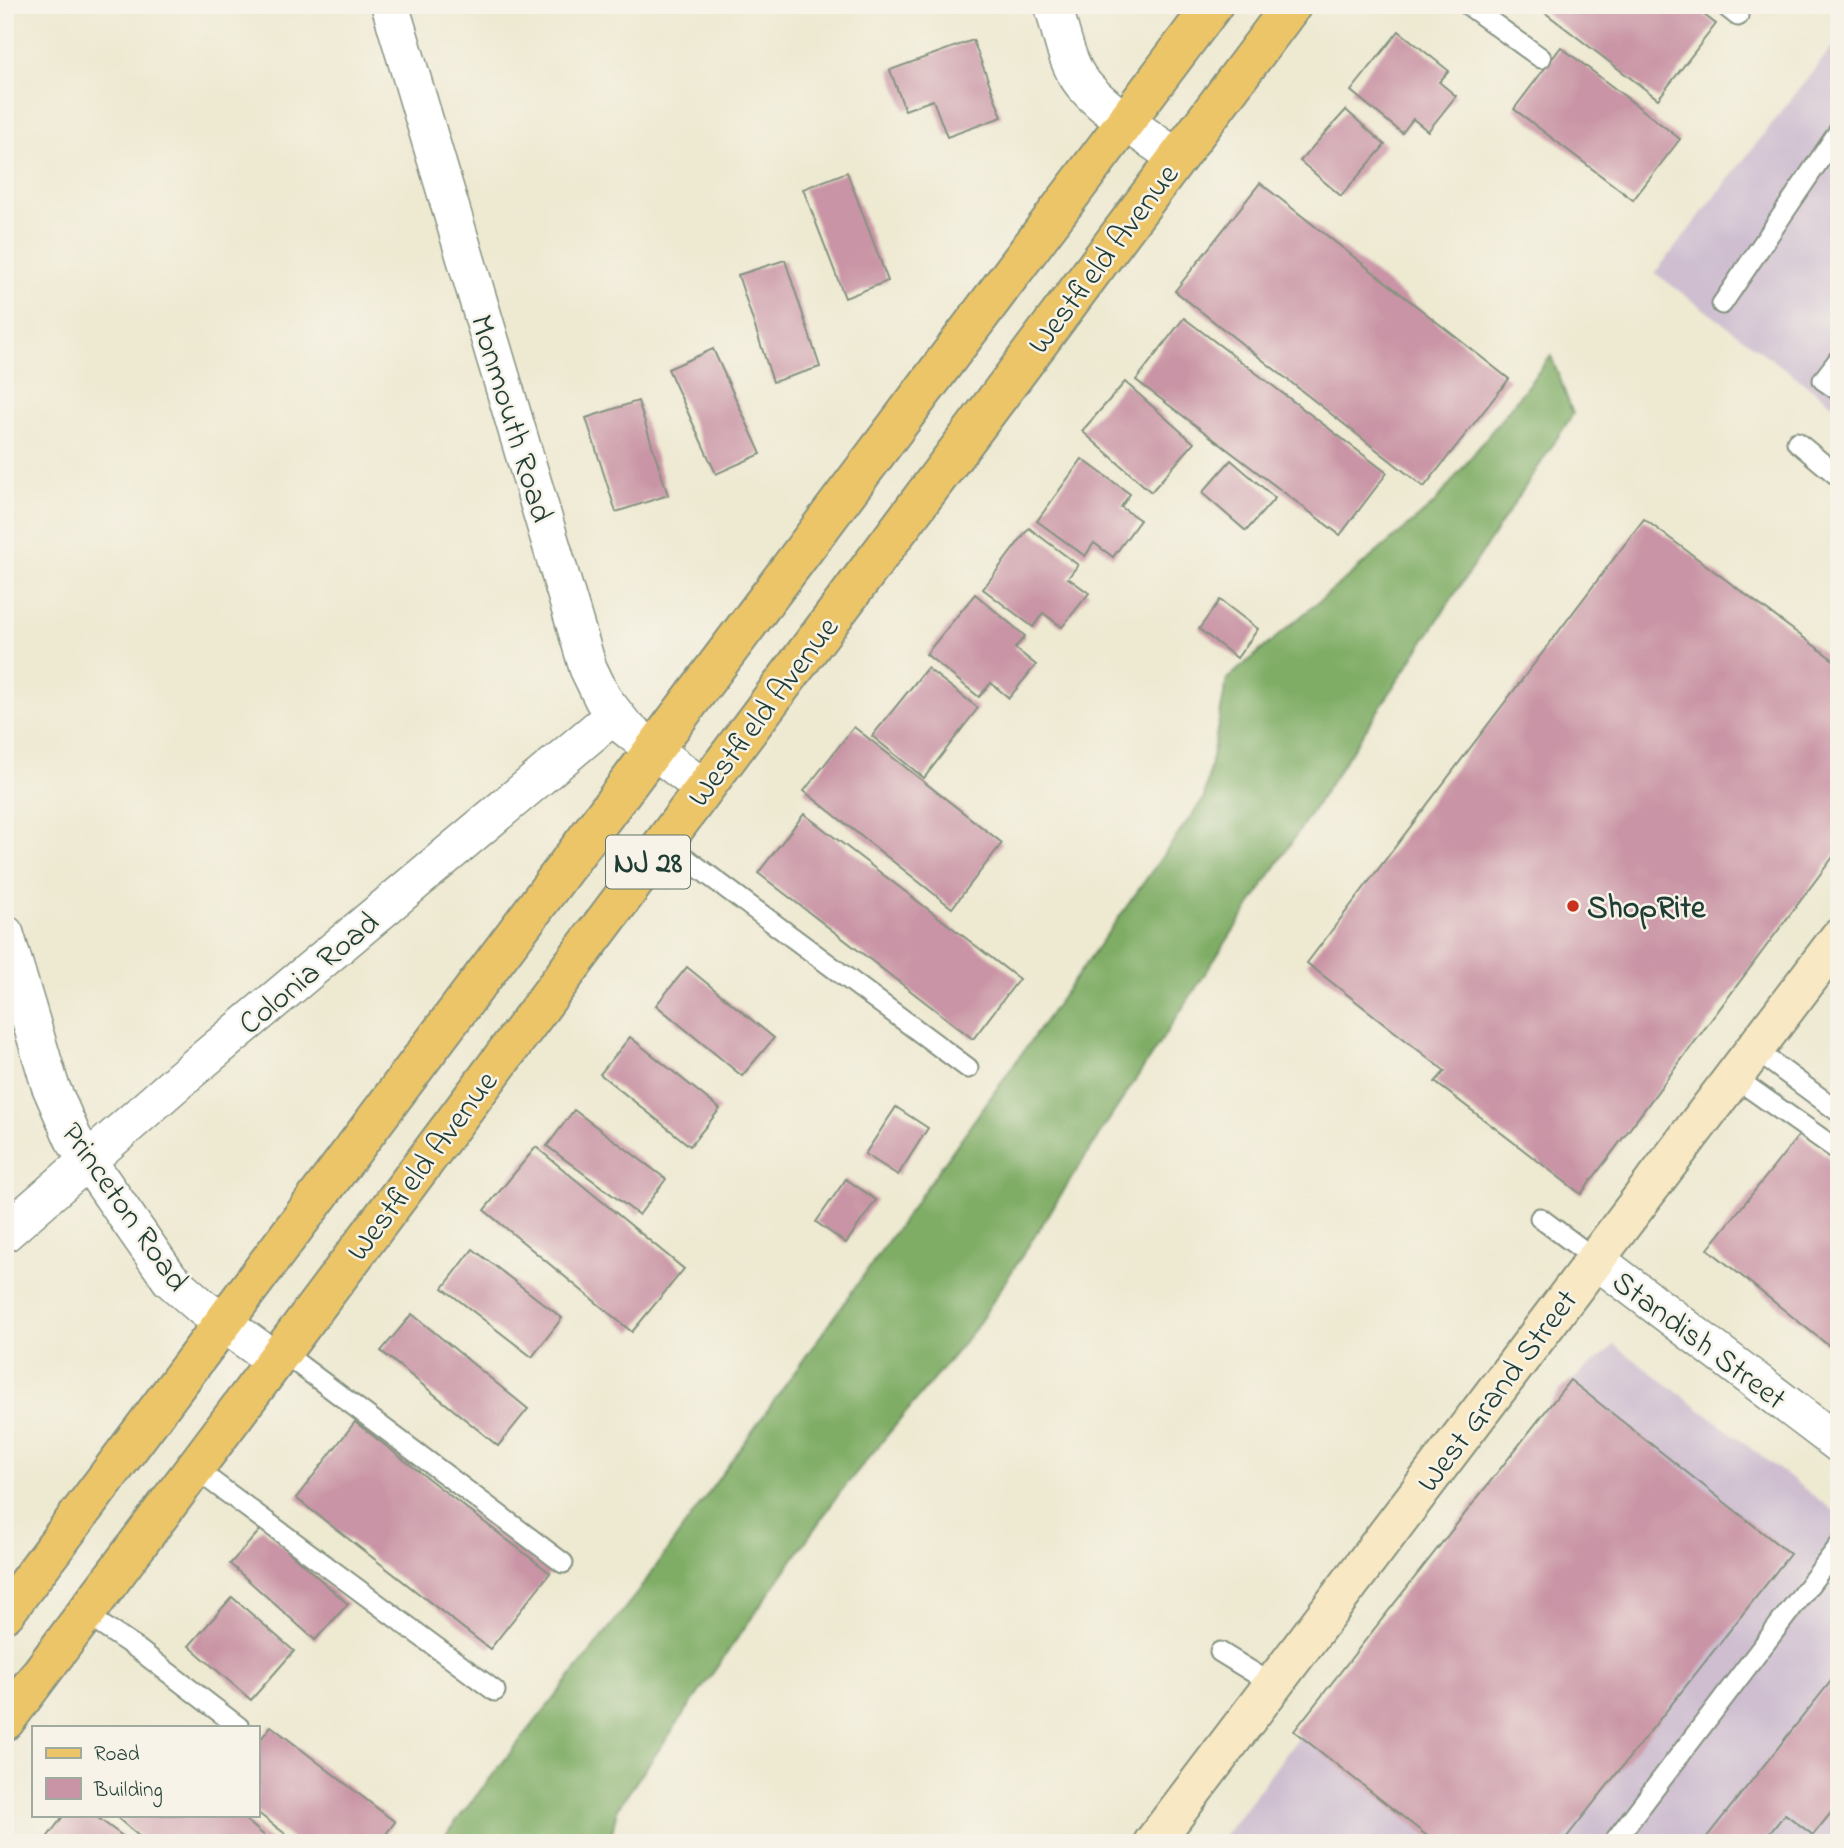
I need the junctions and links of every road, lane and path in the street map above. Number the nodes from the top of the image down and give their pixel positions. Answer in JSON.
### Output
{"nodes":[{"id":1,"x":390,"y":5,"type":"edge"},
{"id":2,"x":1053,"y":5,"type":"edge"},
{"id":3,"x":1213,"y":5,"type":"edge"},
{"id":4,"x":1292,"y":5,"type":"edge"},
{"id":5,"x":1468,"y":5,"type":"edge"},
{"id":6,"x":1541,"y":58,"type":"dead end"},
{"id":7,"x":1126,"y":121,"type":"junction"},
{"id":8,"x":1839,"y":131,"type":"edge"},
{"id":9,"x":1177,"y":158,"type":"junction"},
{"id":10,"x":1722,"y":304,"type":"dead end"},
{"id":11,"x":1839,"y":359,"type":"edge"},
{"id":12,"x":1839,"y":391,"type":"edge"},
{"id":13,"x":1797,"y":442,"type":"dead end"},
{"id":14,"x":1839,"y":477,"type":"edge"},
{"id":15,"x":614,"y":715,"type":"junction"},
{"id":16,"x":653,"y":750,"type":"junction"},
{"id":17,"x":704,"y":789,"type":"junction"},
{"id":18,"x":664,"y":842,"type":"junction"},
{"id":19,"x":5,"y":934,"type":"edge"},
{"id":20,"x":1839,"y":938,"type":"edge"},
{"id":21,"x":1744,"y":1063,"type":"junction"},
{"id":22,"x":968,"y":1068,"type":"dead end"},
{"id":23,"x":1839,"y":1112,"type":"edge"},
{"id":24,"x":1839,"y":1152,"type":"edge"},
{"id":25,"x":87,"y":1160,"type":"junction"},
{"id":26,"x":1540,"y":1218,"type":"dead end"},
{"id":27,"x":5,"y":1233,"type":"edge"},
{"id":28,"x":1595,"y":1259,"type":"junction"},
{"id":29,"x":223,"y":1324,"type":"junction"},
{"id":30,"x":278,"y":1356,"type":"junction"},
{"id":31,"x":1839,"y":1444,"type":"edge"},
{"id":32,"x":194,"y":1468,"type":"junction"},
{"id":33,"x":1839,"y":1546,"type":"edge"},
{"id":34,"x":563,"y":1563,"type":"dead end"},
{"id":35,"x":5,"y":1613,"type":"edge"},
{"id":36,"x":85,"y":1614,"type":"junction"},
{"id":37,"x":1220,"y":1652,"type":"dead end"},
{"id":38,"x":1272,"y":1684,"type":"junction"},
{"id":39,"x":495,"y":1691,"type":"dead end"},
{"id":40,"x":10,"y":1706,"type":"edge"},
{"id":41,"x":238,"y":1726,"type":"edge"},
{"id":42,"x":1153,"y":1843,"type":"edge"},
{"id":43,"x":1613,"y":1843,"type":"edge"}],
"edges":[{"from":1,"to":15,"type":"street","name":"Monmouth Road"},
{"from":2,"to":7,"type":"street"},
{"from":3,"to":7,"type":"main road","name":"Westfield Avenue","number":"NJ 28"},
{"from":4,"to":9,"type":"main road","name":"Westfield Avenue","number":"NJ 28"},
{"from":5,"to":6,"type":"lane"},
{"from":7,"to":9,"type":"street"},
{"from":7,"to":16,"type":"main road","name":"Westfield Avenue","number":"NJ 28"},
{"from":8,"to":10,"type":"lane"},
{"from":9,"to":17,"type":"main road","name":"Westfield Avenue","number":"NJ 28"},
{"from":11,"to":12,"type":"lane"},
{"from":13,"to":14,"type":"lane"},
{"from":15,"to":16,"type":"street","name":"Monmouth Road"},
{"from":15,"to":25,"type":"street","name":"Colonia Road"},
{"from":16,"to":17,"type":"street","name":"Monmouth Road"},
{"from":16,"to":29,"type":"main road","name":"Westfield Avenue","number":"NJ 28"},
{"from":17,"to":18,"type":"main road","name":"Westfield Avenue","number":"NJ 28"},
{"from":18,"to":22,"type":"lane"},
{"from":18,"to":30,"type":"main road","name":"Westfield Avenue","number":"NJ 28"},
{"from":19,"to":25,"type":"street","name":"Princeton Road"},
{"from":20,"to":21,"type":"street","name":"West Grand Street"},
{"from":21,"to":23,"type":"lane"},
{"from":21,"to":24,"type":"lane"},
{"from":21,"to":28,"type":"street","name":"West Grand Street"},
{"from":25,"to":27,"type":"street","name":"Colonia Road"},
{"from":25,"to":29,"type":"street","name":"Princeton Road"},
{"from":26,"to":28,"type":"lane"},
{"from":28,"to":31,"type":"street","name":"Standish Street"},
{"from":28,"to":38,"type":"street","name":"West Grand Street"},
{"from":29,"to":30,"type":"street","name":"Princeton Road"},
{"from":29,"to":35,"type":"main road","name":"Westfield Avenue","number":"NJ 28"},
{"from":30,"to":32,"type":"main road","name":"Westfield Avenue","number":"NJ 28"},
{"from":30,"to":34,"type":"lane"},
{"from":32,"to":36,"type":"main road","name":"Westfield Avenue","number":"NJ 28"},
{"from":32,"to":39,"type":"lane"},
{"from":33,"to":43,"type":"lane"},
{"from":36,"to":40,"type":"main road","name":"Westfield Avenue","number":"NJ 28"},
{"from":36,"to":41,"type":"lane"},
{"from":37,"to":38,"type":"lane"},
{"from":38,"to":42,"type":"street","name":"West Grand Street"}]}
